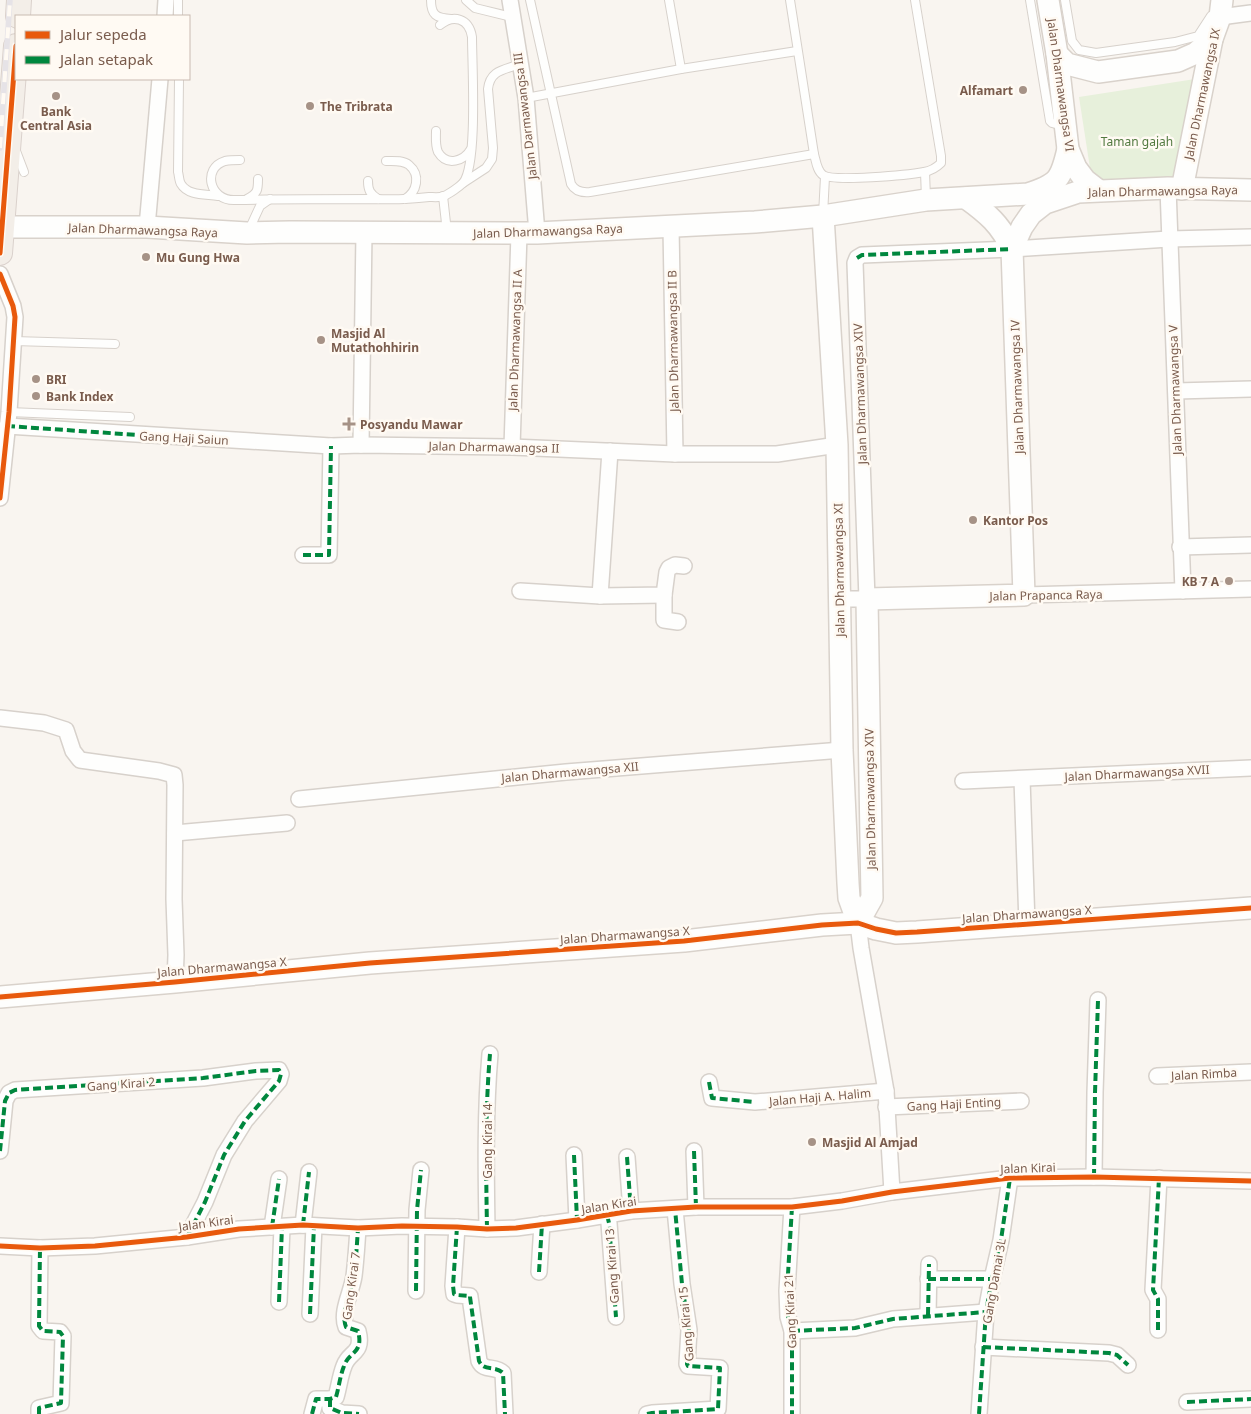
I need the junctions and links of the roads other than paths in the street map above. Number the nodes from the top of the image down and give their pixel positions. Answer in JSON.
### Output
{"nodes":[{"id":1,"x":19,"y":0,"type":"edge"},
{"id":2,"x":166,"y":0,"type":"edge"},
{"id":3,"x":178,"y":0,"type":"edge"},
{"id":4,"x":431,"y":0,"type":"edge"},
{"id":5,"x":466,"y":0,"type":"edge"},
{"id":6,"x":510,"y":0,"type":"edge"},
{"id":7,"x":530,"y":0,"type":"edge"},
{"id":8,"x":669,"y":0,"type":"edge"},
{"id":9,"x":790,"y":0,"type":"edge"},
{"id":10,"x":915,"y":0,"type":"edge"},
{"id":11,"x":1030,"y":0,"type":"edge"},
{"id":12,"x":1048,"y":0,"type":"edge"},
{"id":13,"x":1065,"y":0,"type":"edge"},
{"id":14,"x":1219,"y":6,"type":"edge"},
{"id":15,"x":1251,"y":13,"type":"edge"},
{"id":16,"x":18,"y":15,"type":"edge"},
{"id":17,"x":165,"y":15,"type":"edge"},
{"id":18,"x":178,"y":15,"type":"edge"},
{"id":19,"x":512,"y":17,"type":"junction"},
{"id":20,"x":453,"y":19,"type":"junction"},
{"id":21,"x":440,"y":25,"type":"dead end"},
{"id":22,"x":1212,"y":39,"type":"junction"},
{"id":23,"x":15,"y":49,"type":"edge"},
{"id":24,"x":797,"y":51,"type":"junction"},
{"id":25,"x":1057,"y":54,"type":"junction"},
{"id":26,"x":520,"y":64,"type":"junction"},
{"id":27,"x":681,"y":69,"type":"junction"},
{"id":28,"x":7,"y":71,"type":"edge"},
{"id":29,"x":160,"y":80,"type":"edge"},
{"id":30,"x":179,"y":80,"type":"edge"},
{"id":31,"x":551,"y":94,"type":"junction"},
{"id":32,"x":526,"y":98,"type":"junction"},
{"id":33,"x":1066,"y":126,"type":"junction"},
{"id":34,"x":436,"y":131,"type":"dead end"},
{"id":35,"x":9,"y":135,"type":"junction"},
{"id":36,"x":471,"y":149,"type":"junction"},
{"id":37,"x":1068,"y":149,"type":"junction"},
{"id":38,"x":814,"y":154,"type":"junction"},
{"id":39,"x":240,"y":160,"type":"dead end"},
{"id":40,"x":386,"y":161,"type":"dead end"},
{"id":41,"x":24,"y":172,"type":"dead end"},
{"id":42,"x":925,"y":172,"type":"junction"},
{"id":43,"x":826,"y":177,"type":"junction"},
{"id":44,"x":258,"y":179,"type":"dead end"},
{"id":45,"x":368,"y":181,"type":"dead end"},
{"id":46,"x":463,"y":183,"type":"junction"},
{"id":47,"x":1175,"y":188,"type":"junction"},
{"id":48,"x":1098,"y":190,"type":"junction"},
{"id":49,"x":1251,"y":190,"type":"edge"},
{"id":50,"x":218,"y":196,"type":"junction"},
{"id":51,"x":443,"y":196,"type":"junction"},
{"id":52,"x":966,"y":198,"type":"junction"},
{"id":53,"x":270,"y":199,"type":"junction"},
{"id":54,"x":246,"y":200,"type":"junction"},
{"id":55,"x":380,"y":200,"type":"junction"},
{"id":56,"x":403,"y":200,"type":"junction"},
{"id":57,"x":926,"y":200,"type":"junction"},
{"id":58,"x":823,"y":216,"type":"junction"},
{"id":59,"x":1,"y":227,"type":"edge"},
{"id":60,"x":671,"y":227,"type":"junction"},
{"id":61,"x":147,"y":228,"type":"junction"},
{"id":62,"x":364,"y":232,"type":"junction"},
{"id":63,"x":247,"y":233,"type":"junction"},
{"id":64,"x":447,"y":233,"type":"junction"},
{"id":65,"x":528,"y":234,"type":"junction"},
{"id":66,"x":1251,"y":237,"type":"edge"},
{"id":67,"x":1169,"y":239,"type":"junction"},
{"id":68,"x":1012,"y":252,"type":"junction"},
{"id":69,"x":0,"y":253,"type":"edge"},
{"id":70,"x":0,"y":274,"type":"edge"},
{"id":71,"x":14,"y":341,"type":"junction"},
{"id":72,"x":115,"y":344,"type":"dead end"},
{"id":73,"x":1251,"y":388,"type":"edge"},
{"id":74,"x":1176,"y":391,"type":"junction"},
{"id":75,"x":130,"y":417,"type":"dead end"},
{"id":76,"x":8,"y":419,"type":"junction"},
{"id":77,"x":361,"y":445,"type":"junction"},
{"id":78,"x":837,"y":445,"type":"junction"},
{"id":79,"x":331,"y":446,"type":"junction"},
{"id":80,"x":512,"y":447,"type":"junction"},
{"id":81,"x":610,"y":451,"type":"junction"},
{"id":82,"x":674,"y":454,"type":"junction"},
{"id":83,"x":0,"y":498,"type":"edge"},
{"id":84,"x":1251,"y":545,"type":"edge"},
{"id":85,"x":1180,"y":547,"type":"junction"},
{"id":86,"x":303,"y":555,"type":"dead end"},
{"id":87,"x":684,"y":566,"type":"dead end"},
{"id":88,"x":1251,"y":589,"type":"edge"},
{"id":89,"x":520,"y":591,"type":"dead end"},
{"id":90,"x":1183,"y":591,"type":"junction"},
{"id":91,"x":664,"y":595,"type":"junction"},
{"id":92,"x":1024,"y":595,"type":"junction"},
{"id":93,"x":600,"y":596,"type":"junction"},
{"id":94,"x":840,"y":599,"type":"junction"},
{"id":95,"x":867,"y":599,"type":"junction"},
{"id":96,"x":678,"y":622,"type":"dead end"},
{"id":97,"x":0,"y":718,"type":"edge"},
{"id":98,"x":842,"y":750,"type":"junction"},
{"id":99,"x":1251,"y":768,"type":"edge"},
{"id":100,"x":1022,"y":779,"type":"junction"},
{"id":101,"x":963,"y":781,"type":"dead end"},
{"id":102,"x":299,"y":799,"type":"dead end"},
{"id":103,"x":287,"y":823,"type":"dead end"},
{"id":104,"x":175,"y":833,"type":"junction"},
{"id":105,"x":1251,"y":908,"type":"edge"},
{"id":106,"x":858,"y":923,"type":"junction"},
{"id":107,"x":1027,"y":924,"type":"junction"},
{"id":108,"x":174,"y":982,"type":"junction"},
{"id":109,"x":0,"y":997,"type":"edge"},
{"id":110,"x":1098,"y":1000,"type":"dead end"},
{"id":111,"x":490,"y":1054,"type":"dead end"},
{"id":112,"x":1251,"y":1072,"type":"edge"},
{"id":113,"x":1157,"y":1076,"type":"dead end"},
{"id":114,"x":710,"y":1082,"type":"dead end"},
{"id":115,"x":886,"y":1091,"type":"junction"},
{"id":116,"x":1021,"y":1101,"type":"dead end"},
{"id":117,"x":886,"y":1107,"type":"junction"},
{"id":118,"x":0,"y":1151,"type":"edge"},
{"id":119,"x":694,"y":1152,"type":"dead end"},
{"id":120,"x":574,"y":1154,"type":"dead end"},
{"id":121,"x":627,"y":1157,"type":"dead end"},
{"id":122,"x":422,"y":1170,"type":"dead end"},
{"id":123,"x":308,"y":1172,"type":"dead end"},
{"id":124,"x":1094,"y":1177,"type":"junction"},
{"id":125,"x":1010,"y":1178,"type":"junction"},
{"id":126,"x":1159,"y":1178,"type":"junction"},
{"id":127,"x":279,"y":1179,"type":"dead end"},
{"id":128,"x":1251,"y":1181,"type":"edge"},
{"id":129,"x":892,"y":1192,"type":"junction"},
{"id":130,"x":696,"y":1207,"type":"junction"},
{"id":131,"x":792,"y":1207,"type":"junction"},
{"id":132,"x":675,"y":1209,"type":"junction"},
{"id":133,"x":631,"y":1211,"type":"junction"},
{"id":134,"x":607,"y":1216,"type":"junction"},
{"id":135,"x":576,"y":1220,"type":"junction"},
{"id":136,"x":542,"y":1224,"type":"junction"},
{"id":137,"x":309,"y":1226,"type":"junction"},
{"id":138,"x":417,"y":1226,"type":"junction"},
{"id":139,"x":277,"y":1227,"type":"junction"},
{"id":140,"x":458,"y":1227,"type":"junction"},
{"id":141,"x":358,"y":1228,"type":"junction"},
{"id":142,"x":487,"y":1229,"type":"junction"},
{"id":143,"x":187,"y":1237,"type":"junction"},
{"id":144,"x":0,"y":1246,"type":"edge"},
{"id":145,"x":40,"y":1248,"type":"junction"},
{"id":146,"x":929,"y":1264,"type":"dead end"},
{"id":147,"x":539,"y":1272,"type":"dead end"},
{"id":148,"x":928,"y":1279,"type":"junction"},
{"id":149,"x":992,"y":1279,"type":"junction"},
{"id":150,"x":416,"y":1291,"type":"dead end"},
{"id":151,"x":279,"y":1302,"type":"dead end"},
{"id":152,"x":986,"y":1312,"type":"junction"},
{"id":153,"x":310,"y":1314,"type":"dead end"},
{"id":154,"x":928,"y":1315,"type":"junction"},
{"id":155,"x":616,"y":1317,"type":"dead end"},
{"id":156,"x":1158,"y":1330,"type":"dead end"},
{"id":157,"x":792,"y":1331,"type":"junction"},
{"id":158,"x":983,"y":1347,"type":"junction"},
{"id":159,"x":1128,"y":1365,"type":"dead end"},
{"id":160,"x":1251,"y":1399,"type":"edge"},
{"id":161,"x":1187,"y":1402,"type":"dead end"},
{"id":162,"x":319,"y":1404,"type":"edge"},
{"id":163,"x":39,"y":1414,"type":"edge"},
{"id":164,"x":360,"y":1414,"type":"edge"},
{"id":165,"x":505,"y":1414,"type":"edge"},
{"id":166,"x":647,"y":1414,"type":"edge"},
{"id":167,"x":792,"y":1414,"type":"edge"},
{"id":168,"x":979,"y":1414,"type":"edge"}],
"edges":[{"from":1,"to":16,"type":"main road"},
{"from":2,"to":17,"type":"street"},
{"from":3,"to":18,"type":"lane"},
{"from":4,"to":20,"type":"lane"},
{"from":5,"to":19,"type":"lane"},
{"from":6,"to":19,"type":"street","name":"Jalan Darmawangsa III"},
{"from":7,"to":31,"type":"lane"},
{"from":8,"to":27,"type":"lane"},
{"from":9,"to":24,"type":"lane"},
{"from":10,"to":42,"type":"lane"},
{"from":11,"to":33,"type":"lane"},
{"from":12,"to":25,"type":"street","name":"Jalan Dharmawangsa VI"},
{"from":13,"to":14,"type":"lane"},
{"from":14,"to":15,"type":"street"},
{"from":14,"to":22,"type":"street","name":"Jalan Dharmawangsa IX"},
{"from":19,"to":26,"type":"street","name":"Jalan Darmawangsa III"},
{"from":20,"to":21,"type":"lane"},
{"from":20,"to":36,"type":"lane"},
{"from":22,"to":25,"type":"street"},
{"from":22,"to":47,"type":"street","name":"Jalan Dharmawangsa IX"},
{"from":23,"to":28,"type":"main road"},
{"from":24,"to":27,"type":"lane"},
{"from":24,"to":38,"type":"lane"},
{"from":25,"to":33,"type":"street","name":"Jalan Dharmawangsa VI"},
{"from":26,"to":32,"type":"street","name":"Jalan Darmawangsa III"},
{"from":26,"to":46,"type":"lane"},
{"from":27,"to":31,"type":"lane"},
{"from":28,"to":35,"type":"main road"},
{"from":29,"to":61,"type":"street"},
{"from":30,"to":50,"type":"lane"},
{"from":31,"to":32,"type":"lane"},
{"from":31,"to":38,"type":"lane"},
{"from":32,"to":65,"type":"street","name":"Jalan Darmawangsa III"},
{"from":33,"to":37,"type":"street","name":"Jalan Dharmawangsa VI"},
{"from":34,"to":36,"type":"lane"},
{"from":35,"to":41,"type":"lane"},
{"from":35,"to":59,"type":"main road"},
{"from":36,"to":46,"type":"lane"},
{"from":37,"to":48,"type":"street","name":"Jalan Dharmawangsa VI"},
{"from":37,"to":52,"type":"street","name":"Jalan Dharmawangsa Raya"},
{"from":38,"to":43,"type":"lane"},
{"from":39,"to":50,"type":"lane"},
{"from":40,"to":56,"type":"lane"},
{"from":42,"to":43,"type":"lane"},
{"from":42,"to":57,"type":"lane"},
{"from":43,"to":58,"type":"lane"},
{"from":44,"to":54,"type":"lane"},
{"from":45,"to":55,"type":"lane"},
{"from":46,"to":51,"type":"lane"},
{"from":47,"to":48,"type":"street","name":"Jalan Dharmawangsa Raya"},
{"from":47,"to":49,"type":"street","name":"Jalan Dharmawangsa Raya"},
{"from":47,"to":67,"type":"street","name":"Jalan Dharmawangsa V"},
{"from":48,"to":68,"type":"street","name":"Jalan Dharmawangsa Raya"},
{"from":50,"to":54,"type":"lane"},
{"from":51,"to":56,"type":"lane"},
{"from":51,"to":64,"type":"lane"},
{"from":52,"to":57,"type":"street","name":"Jalan Dharmawangsa Raya"},
{"from":52,"to":68,"type":"street"},
{"from":53,"to":54,"type":"lane"},
{"from":53,"to":55,"type":"lane"},
{"from":53,"to":63,"type":"lane"},
{"from":55,"to":56,"type":"lane"},
{"from":57,"to":58,"type":"street","name":"Jalan Dharmawangsa Raya"},
{"from":58,"to":60,"type":"street","name":"Jalan Dharmawangsa Raya"},
{"from":58,"to":78,"type":"street","name":"Jalan Dharmawangsa XI"},
{"from":59,"to":61,"type":"street","name":"Jalan Dharmawangsa Raya"},
{"from":59,"to":69,"type":"main road"},
{"from":60,"to":65,"type":"street","name":"Jalan Dharmawangsa Raya"},
{"from":60,"to":82,"type":"street","name":"Jalan Dharmawangsa II B"},
{"from":61,"to":63,"type":"street","name":"Jalan Dharmawangsa Raya"},
{"from":62,"to":63,"type":"street","name":"Jalan Dharmawangsa Raya"},
{"from":62,"to":64,"type":"street","name":"Jalan Dharmawangsa Raya"},
{"from":62,"to":77,"type":"street"},
{"from":64,"to":65,"type":"street","name":"Jalan Dharmawangsa Raya"},
{"from":65,"to":80,"type":"street","name":"Jalan Dharmawangsa II A"},
{"from":66,"to":67,"type":"street","name":"Jalan Dharmawangsa XIV"},
{"from":67,"to":68,"type":"street","name":"Jalan Dharmawangsa XIV"},
{"from":67,"to":74,"type":"street","name":"Jalan Dharmawangsa V"},
{"from":68,"to":92,"type":"street","name":"Jalan Dharmawangsa IV"},
{"from":68,"to":95,"type":"street","name":"Jalan Dharmawangsa XIV"},
{"from":70,"to":71,"type":"street"},
{"from":71,"to":72,"type":"lane"},
{"from":71,"to":76,"type":"street"},
{"from":73,"to":74,"type":"street"},
{"from":74,"to":85,"type":"street","name":"Jalan Dharmawangsa V"},
{"from":75,"to":76,"type":"lane"},
{"from":76,"to":79,"type":"street","name":"Gang Haji Saiun"},
{"from":76,"to":83,"type":"street"},
{"from":77,"to":79,"type":"street","name":"Gang Haji Saiun"},
{"from":77,"to":80,"type":"street","name":"Jalan Dharmawangsa II"},
{"from":78,"to":82,"type":"street","name":"Jalan Dharmawangsa II"},
{"from":78,"to":94,"type":"street","name":"Jalan Dharmawangsa XI"},
{"from":79,"to":86,"type":"street"},
{"from":80,"to":81,"type":"street","name":"Jalan Dharmawangsa II"},
{"from":81,"to":82,"type":"street","name":"Jalan Dharmawangsa II"},
{"from":81,"to":93,"type":"street"},
{"from":84,"to":85,"type":"street"},
{"from":85,"to":90,"type":"street","name":"Jalan Dharmawangsa V"},
{"from":87,"to":91,"type":"street"},
{"from":88,"to":90,"type":"street","name":"Jalan Prapanca Raya"},
{"from":89,"to":93,"type":"street"},
{"from":90,"to":92,"type":"street","name":"Jalan Prapanca Raya"},
{"from":91,"to":93,"type":"street"},
{"from":91,"to":96,"type":"street"},
{"from":92,"to":95,"type":"street","name":"Jalan Prapanca Raya"},
{"from":94,"to":95,"type":"street","name":"Jalan Prapanca Raya"},
{"from":94,"to":98,"type":"street","name":"Jalan Dharmawangsa XI"},
{"from":95,"to":106,"type":"street","name":"Jalan Dharmawangsa XIV"},
{"from":97,"to":104,"type":"street"},
{"from":98,"to":102,"type":"street","name":"Jalan Dharmawangsa XII"},
{"from":98,"to":106,"type":"street","name":"Jalan Dharmawangsa XI"},
{"from":99,"to":100,"type":"street","name":"Jalan Dharmawangsa XVII"},
{"from":100,"to":101,"type":"street","name":"Jalan Dharmawangsa XVII"},
{"from":100,"to":107,"type":"street"},
{"from":103,"to":104,"type":"street"},
{"from":104,"to":108,"type":"street"},
{"from":105,"to":107,"type":"street","name":"Jalan Dharmawangsa X"},
{"from":106,"to":107,"type":"street","name":"Jalan Dharmawangsa X"},
{"from":106,"to":108,"type":"street","name":"Jalan Dharmawangsa X"},
{"from":106,"to":115,"type":"street"},
{"from":108,"to":109,"type":"street","name":"Jalan Dharmawangsa X"},
{"from":110,"to":124,"type":"street"},
{"from":111,"to":142,"type":"street","name":"Gang Kirai 14"},
{"from":112,"to":113,"type":"street","name":"Jalan Rimba"},
{"from":114,"to":115,"type":"street","name":"Jalan Haji A. Halim"},
{"from":115,"to":117,"type":"street"},
{"from":116,"to":117,"type":"street","name":"Gang Haji Enting"},
{"from":117,"to":129,"type":"street"},
{"from":118,"to":143,"type":"street","name":"Gang Kirai 2"},
{"from":119,"to":130,"type":"street"},
{"from":120,"to":135,"type":"street"},
{"from":121,"to":133,"type":"street"},
{"from":122,"to":138,"type":"street"},
{"from":123,"to":137,"type":"street"},
{"from":124,"to":125,"type":"street","name":"Jalan Kirai"},
{"from":124,"to":126,"type":"street","name":"Jalan Kirai"},
{"from":125,"to":129,"type":"street","name":"Jalan Kirai"},
{"from":125,"to":149,"type":"street","name":"Gang Damai 3L"},
{"from":126,"to":128,"type":"street","name":"Jalan Kirai"},
{"from":126,"to":156,"type":"street"},
{"from":127,"to":139,"type":"street"},
{"from":129,"to":131,"type":"street","name":"Jalan Kirai"},
{"from":130,"to":131,"type":"street","name":"Jalan Kirai"},
{"from":130,"to":132,"type":"street","name":"Jalan Kirai"},
{"from":131,"to":157,"type":"street","name":"Gang Kirai 21"},
{"from":132,"to":133,"type":"street","name":"Jalan Kirai"},
{"from":132,"to":166,"type":"street","name":"Gang Kirai 15"},
{"from":133,"to":134,"type":"street","name":"Jalan Kirai"},
{"from":134,"to":135,"type":"street","name":"Jalan Kirai"},
{"from":134,"to":155,"type":"street","name":"Gang Kirai 13"},
{"from":135,"to":136,"type":"street","name":"Jalan Kirai"},
{"from":136,"to":142,"type":"street","name":"Jalan Kirai"},
{"from":136,"to":147,"type":"street"},
{"from":137,"to":139,"type":"street","name":"Jalan Kirai"},
{"from":137,"to":141,"type":"street","name":"Jalan Kirai"},
{"from":137,"to":153,"type":"street"},
{"from":138,"to":140,"type":"street","name":"Jalan Kirai"},
{"from":138,"to":141,"type":"street","name":"Jalan Kirai"},
{"from":138,"to":150,"type":"street"},
{"from":139,"to":143,"type":"street","name":"Jalan Kirai"},
{"from":139,"to":151,"type":"street"},
{"from":140,"to":142,"type":"street","name":"Jalan Kirai"},
{"from":140,"to":165,"type":"street"},
{"from":141,"to":162,"type":"street","name":"Gang Kirai 7"},
{"from":143,"to":145,"type":"street","name":"Jalan Kirai"},
{"from":144,"to":145,"type":"street","name":"Jalan Kirai"},
{"from":145,"to":163,"type":"street"},
{"from":146,"to":148,"type":"street"},
{"from":148,"to":149,"type":"street"},
{"from":148,"to":154,"type":"street"},
{"from":149,"to":152,"type":"street","name":"Gang Damai 3L"},
{"from":152,"to":154,"type":"street"},
{"from":152,"to":158,"type":"street","name":"Gang Damai 3L"},
{"from":154,"to":157,"type":"street"},
{"from":157,"to":167,"type":"street","name":"Gang Kirai 21"},
{"from":158,"to":159,"type":"street"},
{"from":158,"to":168,"type":"street","name":"Gang Damai 3L"},
{"from":160,"to":161,"type":"street"},
{"from":162,"to":164,"type":"street"}]}
